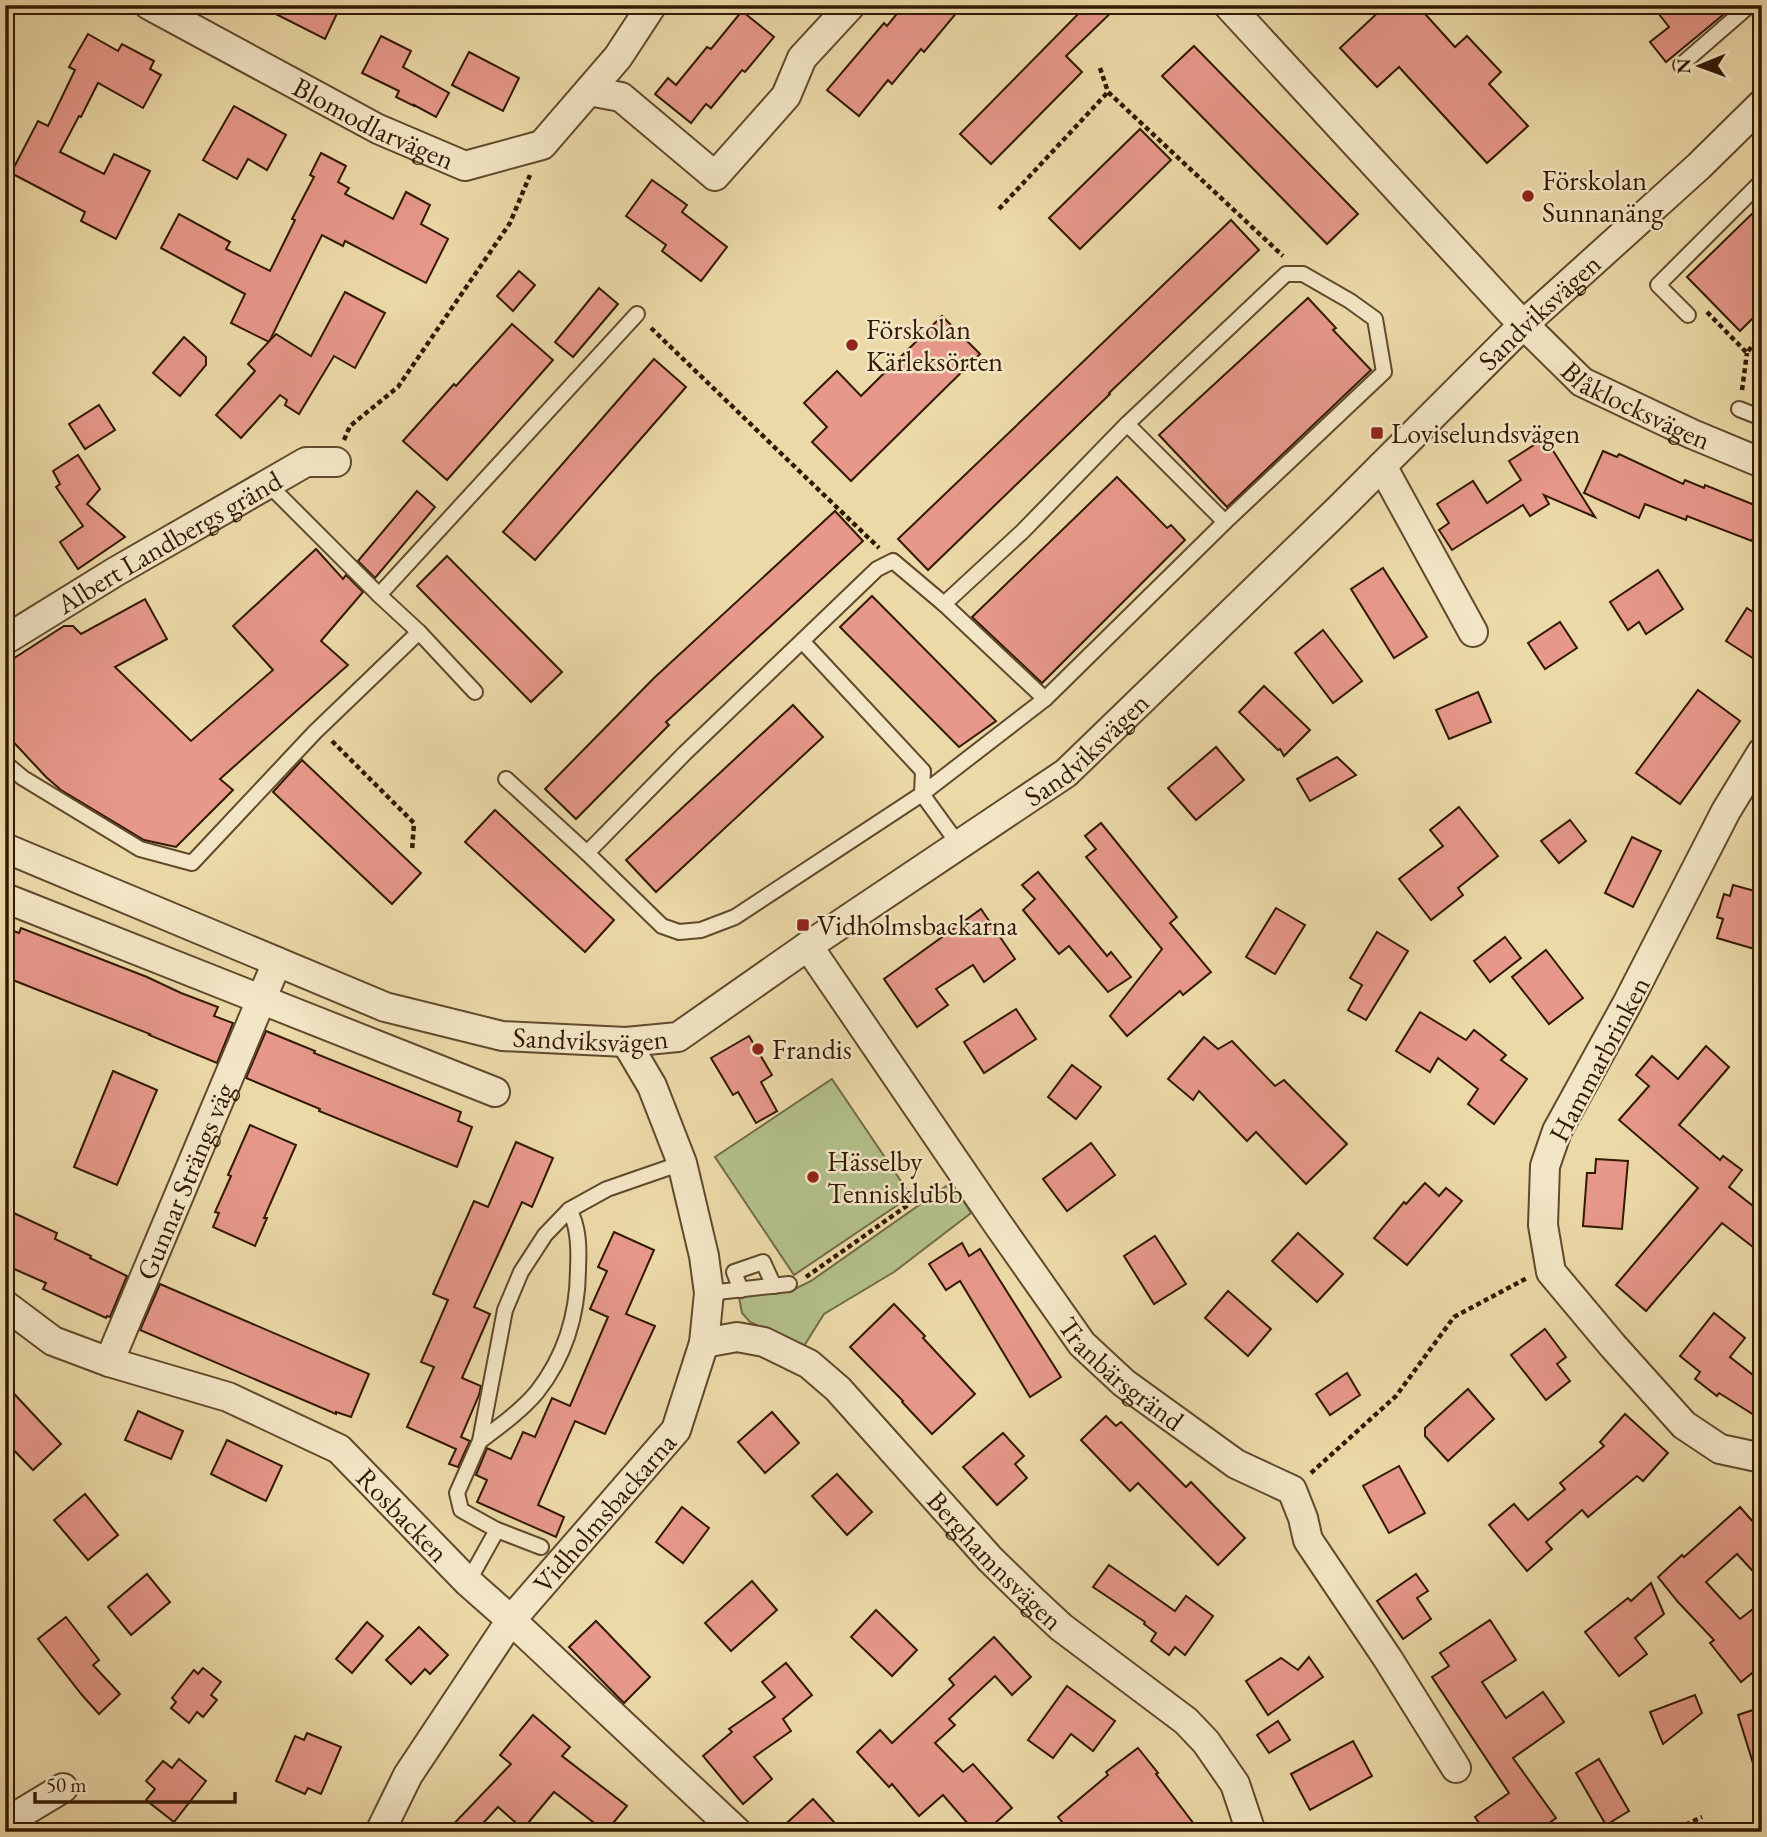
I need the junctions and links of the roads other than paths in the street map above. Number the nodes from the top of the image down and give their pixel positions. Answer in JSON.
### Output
{"nodes":[{"id":1,"x":149,"y":5,"type":"edge"},
{"id":2,"x":652,"y":5,"type":"edge"},
{"id":3,"x":851,"y":5,"type":"edge"},
{"id":4,"x":1228,"y":5,"type":"edge"},
{"id":5,"x":1750,"y":5,"type":"edge"},
{"id":6,"x":1681,"y":65,"type":"dead end"},
{"id":7,"x":589,"y":91,"type":"junction"},
{"id":8,"x":1762,"y":104,"type":"edge"},
{"id":9,"x":1762,"y":181,"type":"edge"},
{"id":10,"x":637,"y":314,"type":"road end"},
{"id":11,"x":1688,"y":315,"type":"road end"},
{"id":12,"x":1523,"y":325,"type":"junction"},
{"id":13,"x":1739,"y":409,"type":"road end"},
{"id":14,"x":1762,"y":418,"type":"edge"},
{"id":15,"x":1127,"y":424,"type":"junction"},
{"id":16,"x":336,"y":462,"type":"road end"},
{"id":17,"x":1762,"y":463,"type":"edge"},
{"id":18,"x":1382,"y":466,"type":"junction"},
{"id":19,"x":268,"y":484,"type":"junction"},
{"id":20,"x":1225,"y":522,"type":"junction"},
{"id":21,"x":379,"y":595,"type":"junction"},
{"id":22,"x":944,"y":604,"type":"junction"},
{"id":23,"x":419,"y":632,"type":"junction"},
{"id":24,"x":1473,"y":632,"type":"dead end"},
{"id":25,"x":5,"y":640,"type":"edge"},
{"id":26,"x":802,"y":641,"type":"junction"},
{"id":27,"x":475,"y":692,"type":"dead end"},
{"id":28,"x":1045,"y":699,"type":"junction"},
{"id":29,"x":1762,"y":752,"type":"edge"},
{"id":30,"x":5,"y":763,"type":"edge"},
{"id":31,"x":506,"y":779,"type":"dead end"},
{"id":32,"x":922,"y":794,"type":"junction"},
{"id":33,"x":959,"y":845,"type":"junction"},
{"id":34,"x":5,"y":848,"type":"edge"},
{"id":35,"x":587,"y":853,"type":"junction"},
{"id":36,"x":5,"y":898,"type":"edge"},
{"id":37,"x":808,"y":946,"type":"junction"},
{"id":38,"x":277,"y":962,"type":"junction"},
{"id":39,"x":261,"y":1000,"type":"junction"},
{"id":40,"x":626,"y":1042,"type":"junction"},
{"id":41,"x":495,"y":1092,"type":"dead end"},
{"id":42,"x":682,"y":1163,"type":"junction"},
{"id":43,"x":569,"y":1210,"type":"junction"},
{"id":44,"x":789,"y":1284,"type":"dead end"},
{"id":45,"x":774,"y":1286,"type":"junction"},
{"id":46,"x":741,"y":1290,"type":"junction"},
{"id":47,"x":709,"y":1293,"type":"junction"},
{"id":48,"x":5,"y":1305,"type":"edge"},
{"id":49,"x":704,"y":1343,"type":"junction"},
{"id":50,"x":109,"y":1362,"type":"junction"},
{"id":51,"x":480,"y":1441,"type":"junction"},
{"id":52,"x":1762,"y":1458,"type":"edge"},
{"id":53,"x":497,"y":1530,"type":"junction"},
{"id":54,"x":541,"y":1547,"type":"dead end"},
{"id":55,"x":468,"y":1582,"type":"junction"},
{"id":56,"x":511,"y":1620,"type":"junction"},
{"id":57,"x":1456,"y":1768,"type":"dead end"},
{"id":58,"x":63,"y":1788,"type":"dead end"},
{"id":59,"x":5,"y":1823,"type":"edge"},
{"id":60,"x":380,"y":1832,"type":"edge"},
{"id":61,"x":737,"y":1832,"type":"edge"},
{"id":62,"x":1251,"y":1832,"type":"edge"}],
"edges":[{"from":1,"to":7,"type":"street","name":"Blomodlarvägen"},
{"from":2,"to":7,"type":"street"},
{"from":3,"to":7,"type":"street"},
{"from":4,"to":12,"type":"street"},
{"from":5,"to":6,"type":"lane"},
{"from":8,"to":12,"type":"street","name":"Sandviksvägen"},
{"from":9,"to":11,"type":"lane"},
{"from":10,"to":21,"type":"lane"},
{"from":12,"to":17,"type":"street","name":"Blåklocksvägen"},
{"from":12,"to":18,"type":"street","name":"Sandviksvägen"},
{"from":13,"to":14,"type":"lane"},
{"from":15,"to":20,"type":"lane"},
{"from":15,"to":20,"type":"lane"},
{"from":15,"to":22,"type":"lane"},
{"from":16,"to":19,"type":"street","name":"Albert Landbergs gränd"},
{"from":18,"to":24,"type":"street"},
{"from":18,"to":33,"type":"street","name":"Sandviksvägen"},
{"from":19,"to":21,"type":"lane"},
{"from":19,"to":25,"type":"street","name":"Albert Landbergs gränd"},
{"from":20,"to":28,"type":"lane"},
{"from":21,"to":23,"type":"lane"},
{"from":22,"to":26,"type":"lane"},
{"from":22,"to":28,"type":"lane"},
{"from":23,"to":27,"type":"lane"},
{"from":23,"to":30,"type":"lane"},
{"from":26,"to":32,"type":"lane"},
{"from":26,"to":35,"type":"lane"},
{"from":28,"to":32,"type":"lane"},
{"from":29,"to":52,"type":"street","name":"Hammarbrinken"},
{"from":31,"to":35,"type":"lane"},
{"from":32,"to":33,"type":"lane"},
{"from":32,"to":35,"type":"lane"},
{"from":33,"to":37,"type":"street","name":"Sandviksvägen"},
{"from":34,"to":38,"type":"street","name":"Sandviksvägen"},
{"from":36,"to":39,"type":"street"},
{"from":37,"to":40,"type":"street","name":"Sandviksvägen"},
{"from":37,"to":57,"type":"street","name":"Tranbärsgränd"},
{"from":38,"to":39,"type":"street","name":"Gunnar Strängs väg"},
{"from":38,"to":40,"type":"street","name":"Sandviksvägen"},
{"from":39,"to":41,"type":"street"},
{"from":39,"to":50,"type":"street","name":"Gunnar Strängs väg"},
{"from":40,"to":42,"type":"street","name":"Vidholmsbackarna"},
{"from":42,"to":43,"type":"lane"},
{"from":42,"to":47,"type":"street","name":"Vidholmsbackarna"},
{"from":43,"to":51,"type":"lane"},
{"from":43,"to":51,"type":"lane"},
{"from":44,"to":45,"type":"lane"},
{"from":45,"to":46,"type":"lane"},
{"from":45,"to":46,"type":"lane"},
{"from":46,"to":47,"type":"lane"},
{"from":47,"to":49,"type":"street","name":"Vidholmsbackarna"},
{"from":48,"to":50,"type":"street","name":"Rosbacken"},
{"from":49,"to":56,"type":"street","name":"Vidholmsbackarna"},
{"from":49,"to":62,"type":"street","name":"Berghamnsvägen"},
{"from":50,"to":55,"type":"street","name":"Rosbacken"},
{"from":51,"to":53,"type":"lane"},
{"from":53,"to":54,"type":"lane"},
{"from":53,"to":55,"type":"lane"},
{"from":55,"to":56,"type":"street","name":"Rosbacken"},
{"from":56,"to":60,"type":"street","name":"Vidholmsbackarna"},
{"from":56,"to":61,"type":"street","name":"Rosbacken"},
{"from":58,"to":59,"type":"street"}]}
